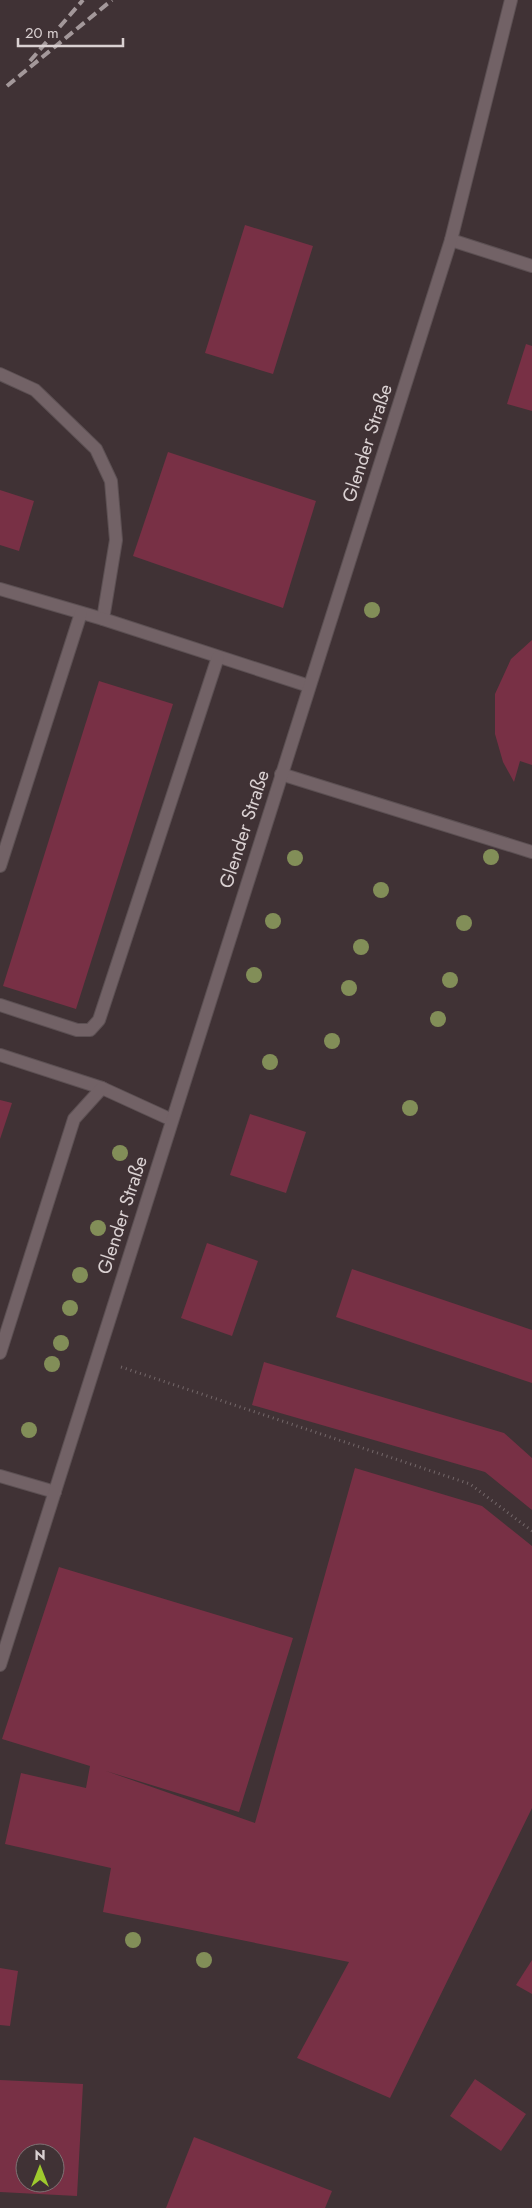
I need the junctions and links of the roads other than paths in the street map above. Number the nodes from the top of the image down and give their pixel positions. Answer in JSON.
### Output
{"nodes":[{"id":1,"x":511,"y":0,"type":"edge"},
{"id":2,"x":451,"y":240,"type":"junction"},
{"id":3,"x":532,"y":266,"type":"edge"},
{"id":4,"x":0,"y":374,"type":"edge"},
{"id":5,"x":0,"y":589,"type":"edge"},
{"id":6,"x":81,"y":613,"type":"junction"},
{"id":7,"x":103,"y":619,"type":"junction"},
{"id":8,"x":218,"y":657,"type":"junction"},
{"id":9,"x":309,"y":686,"type":"junction"},
{"id":10,"x":281,"y":774,"type":"junction"},
{"id":11,"x":532,"y":852,"type":"edge"},
{"id":12,"x":0,"y":866,"type":"edge"},
{"id":13,"x":0,"y":1005,"type":"edge"},
{"id":14,"x":0,"y":1055,"type":"edge"},
{"id":15,"x":102,"y":1088,"type":"junction"},
{"id":16,"x":172,"y":1120,"type":"junction"},
{"id":17,"x":0,"y":1353,"type":"edge"},
{"id":18,"x":0,"y":1476,"type":"edge"},
{"id":19,"x":55,"y":1492,"type":"junction"},
{"id":20,"x":0,"y":1665,"type":"edge"}],
"edges":[{"from":1,"to":2,"type":"street","name":"Glender Straße"},
{"from":2,"to":3,"type":"street"},
{"from":2,"to":9,"type":"street","name":"Glender Straße"},
{"from":4,"to":7,"type":"street"},
{"from":5,"to":6,"type":"street"},
{"from":6,"to":7,"type":"street"},
{"from":6,"to":12,"type":"street"},
{"from":7,"to":8,"type":"street"},
{"from":8,"to":9,"type":"street"},
{"from":8,"to":13,"type":"street"},
{"from":9,"to":10,"type":"street","name":"Glender Straße"},
{"from":10,"to":11,"type":"street"},
{"from":10,"to":16,"type":"street","name":"Glender Straße"},
{"from":14,"to":15,"type":"street"},
{"from":15,"to":16,"type":"street"},
{"from":15,"to":17,"type":"street"},
{"from":16,"to":19,"type":"street","name":"Glender Straße"},
{"from":18,"to":19,"type":"street"},
{"from":19,"to":20,"type":"street","name":"Glender Straße"}]}
